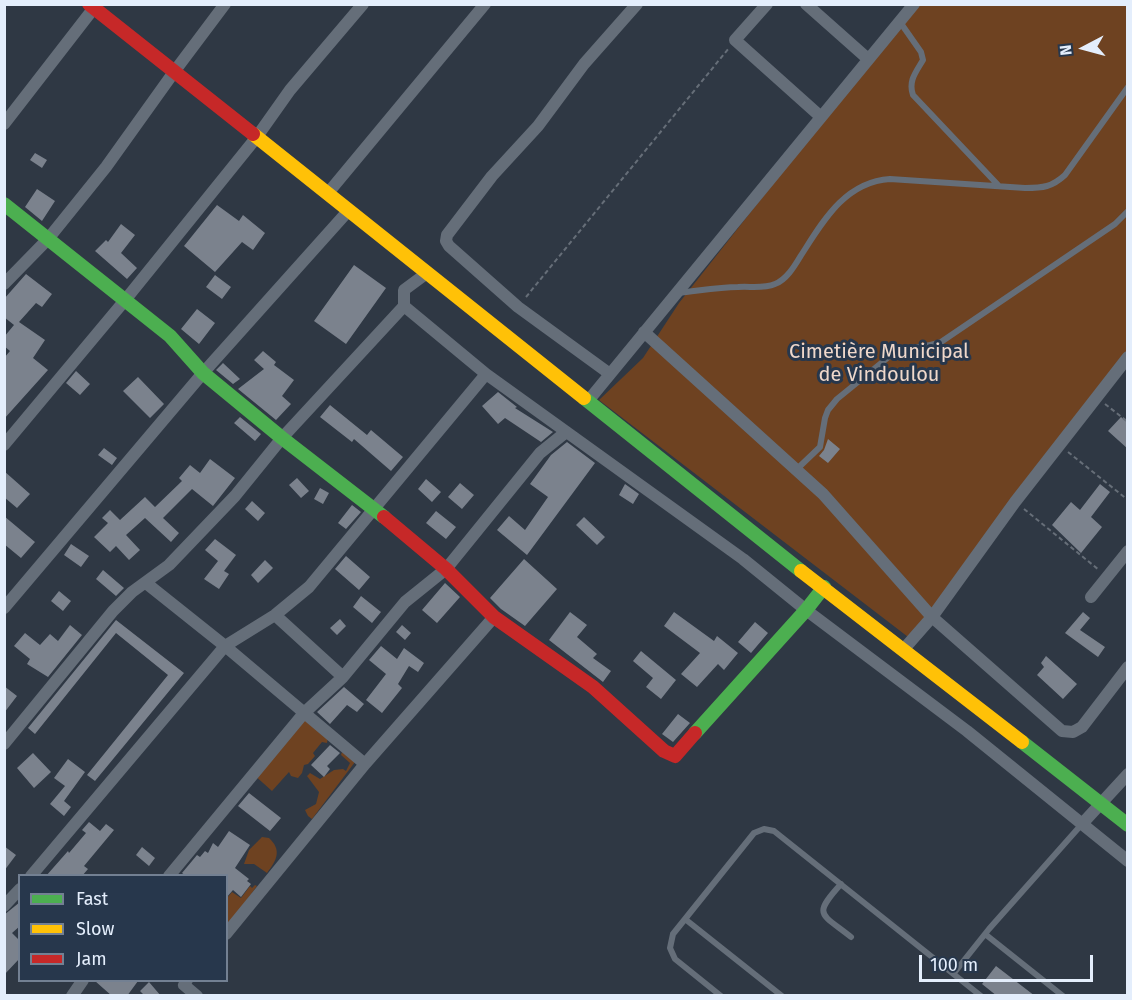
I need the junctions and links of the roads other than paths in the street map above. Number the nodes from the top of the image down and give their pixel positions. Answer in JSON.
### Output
{"nodes":[{"id":1,"x":225,"y":4,"type":"edge"},
{"id":2,"x":363,"y":4,"type":"edge"},
{"id":3,"x":485,"y":4,"type":"edge"},
{"id":4,"x":637,"y":4,"type":"edge"},
{"id":5,"x":767,"y":4,"type":"edge"},
{"id":6,"x":806,"y":4,"type":"edge"},
{"id":7,"x":914,"y":4,"type":"edge"},
{"id":8,"x":94,"y":6,"type":"edge"},
{"id":9,"x":900,"y":21,"type":"junction"},
{"id":10,"x":868,"y":59,"type":"junction"},
{"id":11,"x":174,"y":72,"type":"junction"},
{"id":12,"x":1128,"y":87,"type":"edge"},
{"id":13,"x":821,"y":117,"type":"junction"},
{"id":14,"x":4,"y":124,"type":"edge"},
{"id":15,"x":256,"y":138,"type":"junction"},
{"id":16,"x":1000,"y":186,"type":"junction"},
{"id":17,"x":328,"y":193,"type":"junction"},
{"id":18,"x":4,"y":204,"type":"edge"},
{"id":19,"x":349,"y":210,"type":"junction"},
{"id":20,"x":1128,"y":211,"type":"edge"},
{"id":21,"x":48,"y":239,"type":"junction"},
{"id":22,"x":428,"y":273,"type":"junction"},
{"id":23,"x":4,"y":284,"type":"edge"},
{"id":24,"x":676,"y":293,"type":"junction"},
{"id":25,"x":126,"y":300,"type":"junction"},
{"id":26,"x":404,"y":306,"type":"junction"},
{"id":27,"x":644,"y":332,"type":"junction"},
{"id":28,"x":1128,"y":357,"type":"edge"},
{"id":29,"x":203,"y":373,"type":"junction"},
{"id":30,"x":486,"y":374,"type":"junction"},
{"id":31,"x":610,"y":374,"type":"junction"},
{"id":32,"x":588,"y":401,"type":"junction"},
{"id":33,"x":567,"y":432,"type":"junction"},
{"id":34,"x":282,"y":438,"type":"junction"},
{"id":35,"x":4,"y":445,"type":"edge"},
{"id":36,"x":797,"y":469,"type":"junction"},
{"id":37,"x":374,"y":509,"type":"junction"},
{"id":38,"x":1128,"y":551,"type":"edge"},
{"id":39,"x":446,"y":569,"type":"junction"},
{"id":40,"x":146,"y":583,"type":"junction"},
{"id":41,"x":824,"y":587,"type":"junction"},
{"id":42,"x":1091,"y":597,"type":"dead end"},
{"id":43,"x":4,"y":608,"type":"edge"},
{"id":44,"x":806,"y":610,"type":"junction"},
{"id":45,"x":275,"y":615,"type":"junction"},
{"id":46,"x":494,"y":617,"type":"junction"},
{"id":47,"x":932,"y":617,"type":"junction"},
{"id":48,"x":225,"y":646,"type":"junction"},
{"id":49,"x":903,"y":650,"type":"junction"},
{"id":50,"x":1128,"y":667,"type":"edge"},
{"id":51,"x":342,"y":677,"type":"junction"},
{"id":52,"x":304,"y":713,"type":"junction"},
{"id":53,"x":4,"y":744,"type":"edge"},
{"id":54,"x":365,"y":764,"type":"junction"},
{"id":55,"x":1128,"y":774,"type":"edge"},
{"id":56,"x":1100,"y":804,"type":"junction"},
{"id":57,"x":1082,"y":824,"type":"junction"},
{"id":58,"x":1128,"y":825,"type":"edge"},
{"id":59,"x":1128,"y":861,"type":"edge"},
{"id":60,"x":33,"y":874,"type":"edge"},
{"id":61,"x":171,"y":874,"type":"edge"},
{"id":62,"x":841,"y":884,"type":"junction"},
{"id":63,"x":18,"y":891,"type":"edge"},
{"id":64,"x":5,"y":905,"type":"edge"},
{"id":65,"x":685,"y":919,"type":"junction"},
{"id":66,"x":228,"y":932,"type":"edge"},
{"id":67,"x":985,"y":934,"type":"junction"},
{"id":68,"x":851,"y":937,"type":"dead end"},
{"id":69,"x":954,"y":973,"type":"junction"},
{"id":70,"x":82,"y":982,"type":"edge"},
{"id":71,"x":186,"y":982,"type":"edge"},
{"id":72,"x":72,"y":996,"type":"edge"},
{"id":73,"x":197,"y":996,"type":"edge"},
{"id":74,"x":721,"y":996,"type":"edge"},
{"id":75,"x":782,"y":996,"type":"edge"},
{"id":76,"x":981,"y":996,"type":"edge"},
{"id":77,"x":1063,"y":996,"type":"edge"}],
"edges":[{"from":1,"to":11,"type":"street"},
{"from":2,"to":15,"type":"street"},
{"from":3,"to":17,"type":"street"},
{"from":4,"to":31,"type":"street"},
{"from":5,"to":13,"type":"street"},
{"from":6,"to":10,"type":"street"},
{"from":7,"to":9,"type":"street"},
{"from":8,"to":11,"type":"main road"},
{"from":8,"to":14,"type":"street"},
{"from":9,"to":10,"type":"street"},
{"from":9,"to":16,"type":"lane"},
{"from":10,"to":13,"type":"street"},
{"from":11,"to":15,"type":"main road"},
{"from":11,"to":21,"type":"street"},
{"from":12,"to":16,"type":"lane"},
{"from":13,"to":24,"type":"street"},
{"from":15,"to":17,"type":"main road"},
{"from":15,"to":25,"type":"street"},
{"from":16,"to":24,"type":"lane"},
{"from":17,"to":19,"type":"main road"},
{"from":18,"to":21,"type":"main road"},
{"from":19,"to":22,"type":"main road"},
{"from":19,"to":29,"type":"street"},
{"from":20,"to":36,"type":"lane"},
{"from":21,"to":23,"type":"street"},
{"from":21,"to":25,"type":"main road"},
{"from":22,"to":26,"type":"street"},
{"from":22,"to":32,"type":"main road"},
{"from":24,"to":27,"type":"street"},
{"from":25,"to":29,"type":"main road"},
{"from":25,"to":35,"type":"street"},
{"from":26,"to":30,"type":"street"},
{"from":26,"to":34,"type":"street"},
{"from":27,"to":31,"type":"street"},
{"from":27,"to":36,"type":"street"},
{"from":28,"to":47,"type":"street"},
{"from":29,"to":34,"type":"main road"},
{"from":29,"to":43,"type":"street"},
{"from":30,"to":33,"type":"street"},
{"from":30,"to":37,"type":"street"},
{"from":31,"to":32,"type":"street"},
{"from":32,"to":41,"type":"main road"},
{"from":33,"to":39,"type":"street"},
{"from":33,"to":44,"type":"street"},
{"from":34,"to":37,"type":"main road"},
{"from":34,"to":40,"type":"street"},
{"from":36,"to":47,"type":"street"},
{"from":37,"to":39,"type":"main road"},
{"from":37,"to":45,"type":"street"},
{"from":38,"to":42,"type":"street"},
{"from":39,"to":46,"type":"main road"},
{"from":39,"to":51,"type":"street"},
{"from":40,"to":48,"type":"street"},
{"from":40,"to":53,"type":"street"},
{"from":41,"to":44,"type":"main road"},
{"from":41,"to":49,"type":"main road"},
{"from":44,"to":46,"type":"main road"},
{"from":44,"to":57,"type":"street"},
{"from":45,"to":48,"type":"street"},
{"from":45,"to":51,"type":"street"},
{"from":46,"to":54,"type":"street"},
{"from":47,"to":49,"type":"street"},
{"from":47,"to":50,"type":"street"},
{"from":48,"to":52,"type":"street"},
{"from":48,"to":60,"type":"street"},
{"from":49,"to":56,"type":"main road"},
{"from":51,"to":52,"type":"street"},
{"from":52,"to":54,"type":"street"},
{"from":52,"to":61,"type":"street"},
{"from":54,"to":66,"type":"street"},
{"from":55,"to":56,"type":"street"},
{"from":56,"to":57,"type":"street"},
{"from":56,"to":58,"type":"main road"},
{"from":57,"to":59,"type":"street"},
{"from":57,"to":67,"type":"lane"},
{"from":62,"to":65,"type":"lane"},
{"from":62,"to":68,"type":"lane"},
{"from":62,"to":69,"type":"lane"},
{"from":63,"to":64,"type":"street"},
{"from":65,"to":74,"type":"lane"},
{"from":65,"to":75,"type":"lane"},
{"from":67,"to":69,"type":"lane"},
{"from":67,"to":77,"type":"lane"},
{"from":69,"to":76,"type":"lane"},
{"from":70,"to":72,"type":"street"},
{"from":71,"to":73,"type":"street"}]}
